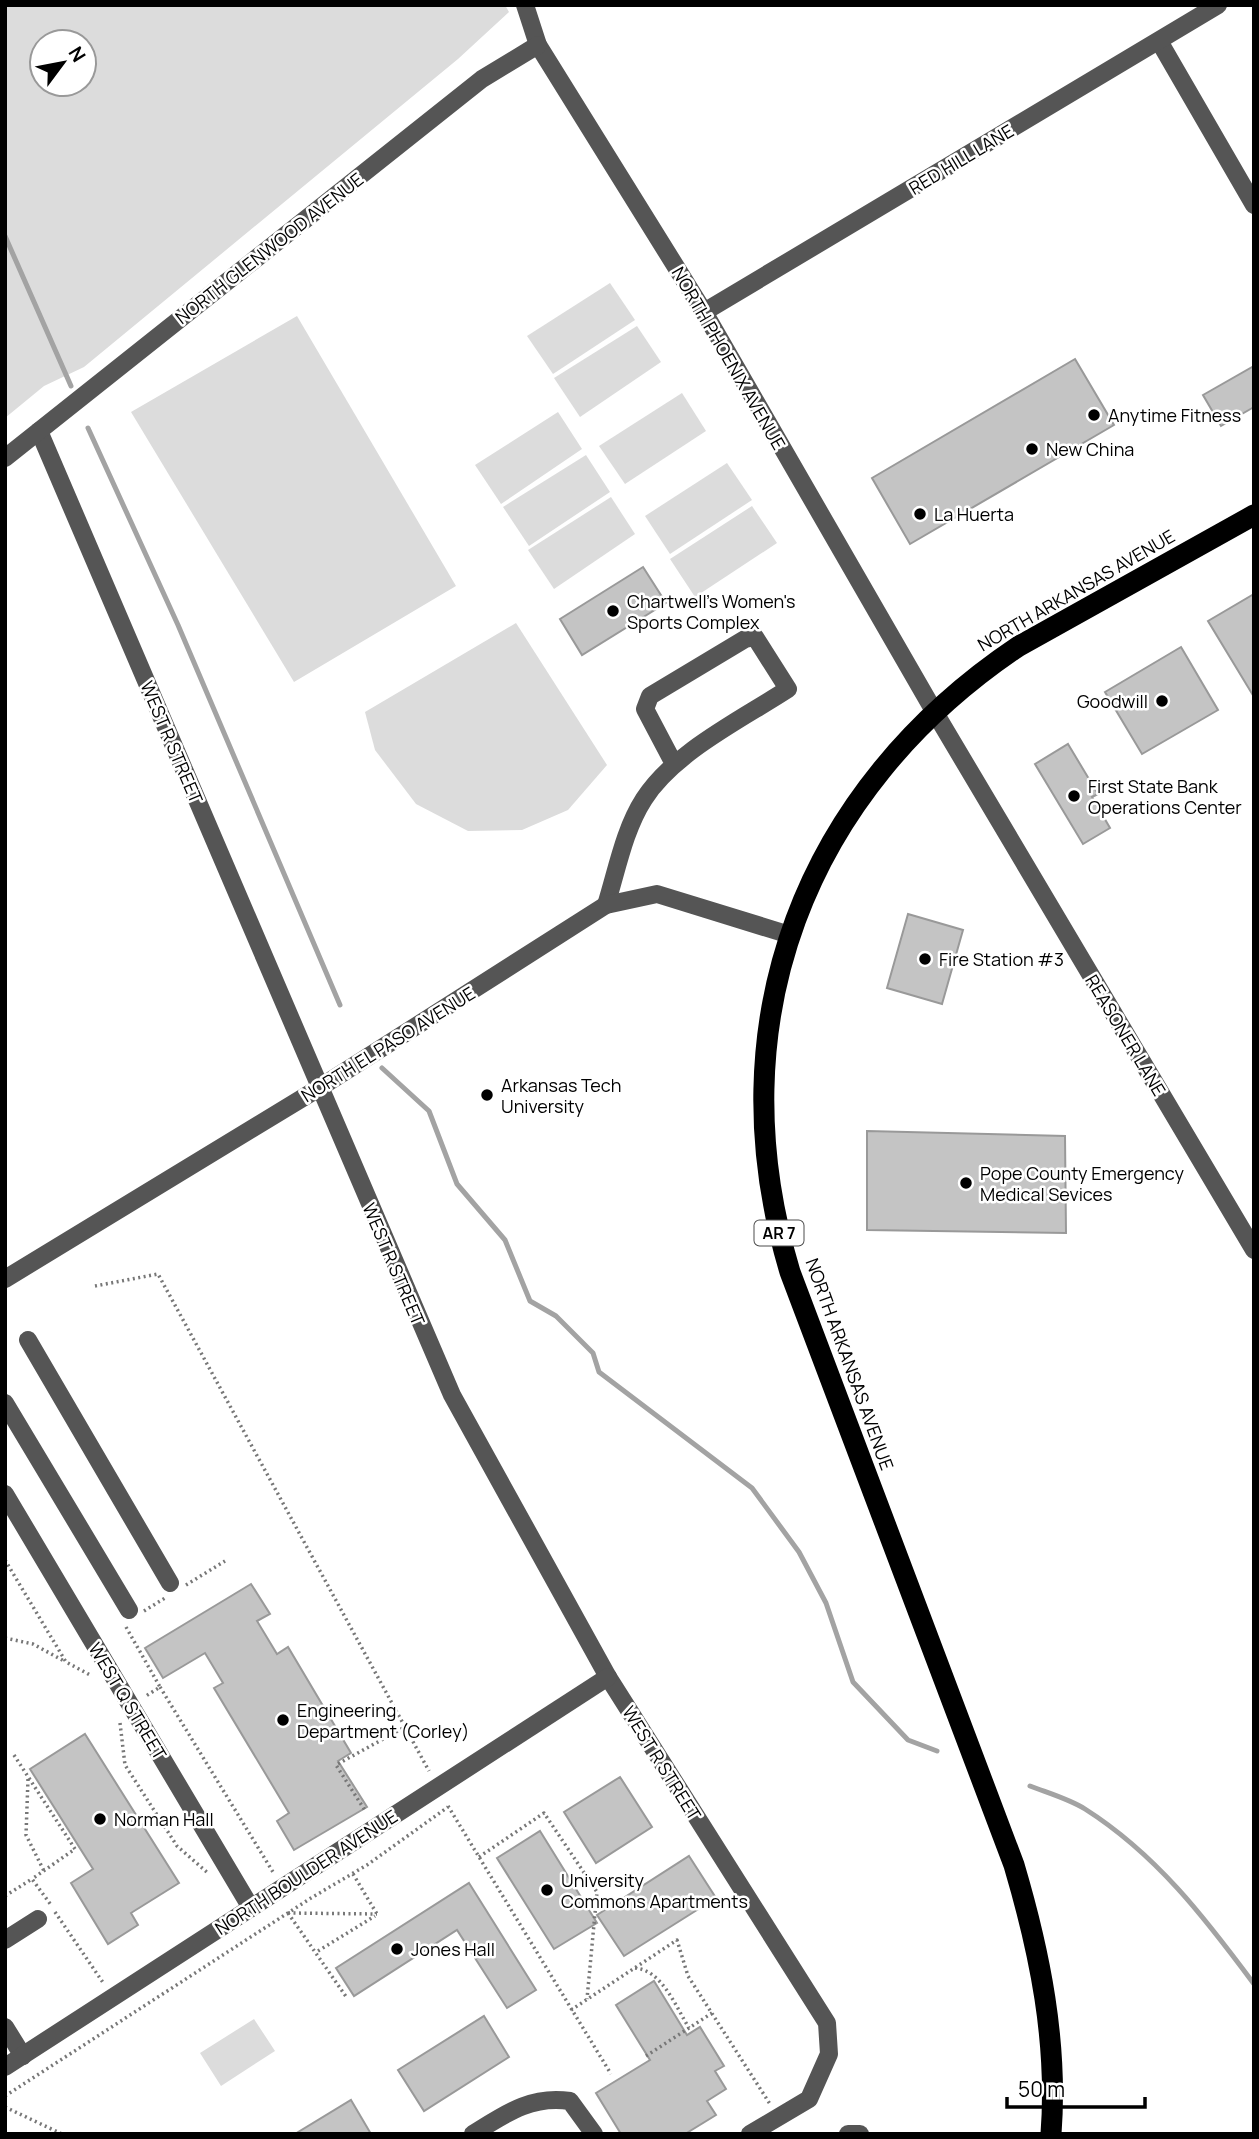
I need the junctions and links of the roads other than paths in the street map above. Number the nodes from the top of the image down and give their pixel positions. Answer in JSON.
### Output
{"nodes":[{"id":1,"x":525,"y":5,"type":"edge"},
{"id":2,"x":1218,"y":5,"type":"edge"},
{"id":3,"x":1158,"y":41,"type":"junction"},
{"id":4,"x":538,"y":45,"type":"junction"},
{"id":5,"x":1254,"y":205,"type":"edge"},
{"id":6,"x":704,"y":312,"type":"junction"},
{"id":7,"x":39,"y":430,"type":"junction"},
{"id":8,"x":5,"y":458,"type":"edge"},
{"id":9,"x":1254,"y":516,"type":"edge"},
{"id":10,"x":934,"y":711,"type":"junction"},
{"id":11,"x":674,"y":764,"type":"junction"},
{"id":12,"x":606,"y":905,"type":"junction"},
{"id":13,"x":790,"y":935,"type":"junction"},
{"id":14,"x":319,"y":1088,"type":"junction"},
{"id":15,"x":1254,"y":1250,"type":"edge"},
{"id":16,"x":5,"y":1279,"type":"edge"},
{"id":17,"x":27,"y":1340,"type":"dead end"},
{"id":18,"x":5,"y":1403,"type":"edge"},
{"id":19,"x":5,"y":1494,"type":"edge"},
{"id":20,"x":173,"y":1589,"type":"road end"},
{"id":21,"x":129,"y":1617,"type":"road end"},
{"id":22,"x":608,"y":1677,"type":"junction"},
{"id":23,"x":245,"y":1912,"type":"junction"},
{"id":24,"x":38,"y":1919,"type":"dead end"},
{"id":25,"x":5,"y":1940,"type":"edge"},
{"id":26,"x":5,"y":2027,"type":"edge"},
{"id":27,"x":23,"y":2056,"type":"junction"},
{"id":28,"x":5,"y":2067,"type":"edge"},
{"id":29,"x":473,"y":2134,"type":"edge"},
{"id":30,"x":594,"y":2134,"type":"edge"},
{"id":31,"x":750,"y":2134,"type":"edge"},
{"id":32,"x":848,"y":2134,"type":"edge"},
{"id":33,"x":860,"y":2134,"type":"edge"},
{"id":34,"x":1051,"y":2134,"type":"edge"}],
"edges":[{"from":1,"to":4,"type":"street","name":"NORTH PHOENIX AVENUE"},
{"from":2,"to":3,"type":"street","name":"RED HILL LANE"},
{"from":3,"to":5,"type":"street"},
{"from":3,"to":6,"type":"street","name":"RED HILL LANE"},
{"from":4,"to":6,"type":"street","name":"NORTH PHOENIX AVENUE"},
{"from":4,"to":7,"type":"street","name":"NORTH GLENWOOD AVENUE"},
{"from":6,"to":10,"type":"street","name":"NORTH PHOENIX AVENUE"},
{"from":7,"to":8,"type":"street","name":"NORTH GLENWOOD AVENUE"},
{"from":7,"to":14,"type":"street","name":"WEST R STREET"},
{"from":9,"to":10,"type":"highway","name":"NORTH ARKANSAS AVENUE","number":"AR 7"},
{"from":10,"to":13,"type":"highway","name":"NORTH ARKANSAS AVENUE","number":"AR 7"},
{"from":10,"to":15,"type":"street","name":"REASONER LANE"},
{"from":11,"to":11,"type":"street"},
{"from":11,"to":12,"type":"street"},
{"from":12,"to":13,"type":"street","name":"NORTH EL PASO AVENUE"},
{"from":12,"to":14,"type":"street","name":"NORTH EL PASO AVENUE"},
{"from":13,"to":34,"type":"highway","name":"NORTH ARKANSAS AVENUE","number":"AR 7"},
{"from":14,"to":16,"type":"street","name":"NORTH EL PASO AVENUE"},
{"from":14,"to":22,"type":"street","name":"WEST R STREET"},
{"from":17,"to":20,"type":"street"},
{"from":18,"to":21,"type":"street"},
{"from":19,"to":23,"type":"street","name":"WEST Q STREET"},
{"from":22,"to":23,"type":"street","name":"NORTH BOULDER AVENUE"},
{"from":22,"to":31,"type":"street","name":"WEST R STREET"},
{"from":23,"to":27,"type":"street","name":"NORTH BOULDER AVENUE"},
{"from":24,"to":25,"type":"street"},
{"from":26,"to":27,"type":"street"},
{"from":27,"to":28,"type":"street","name":"NORTH BOULDER AVENUE"},
{"from":29,"to":30,"type":"street"},
{"from":32,"to":33,"type":"street"}]}
